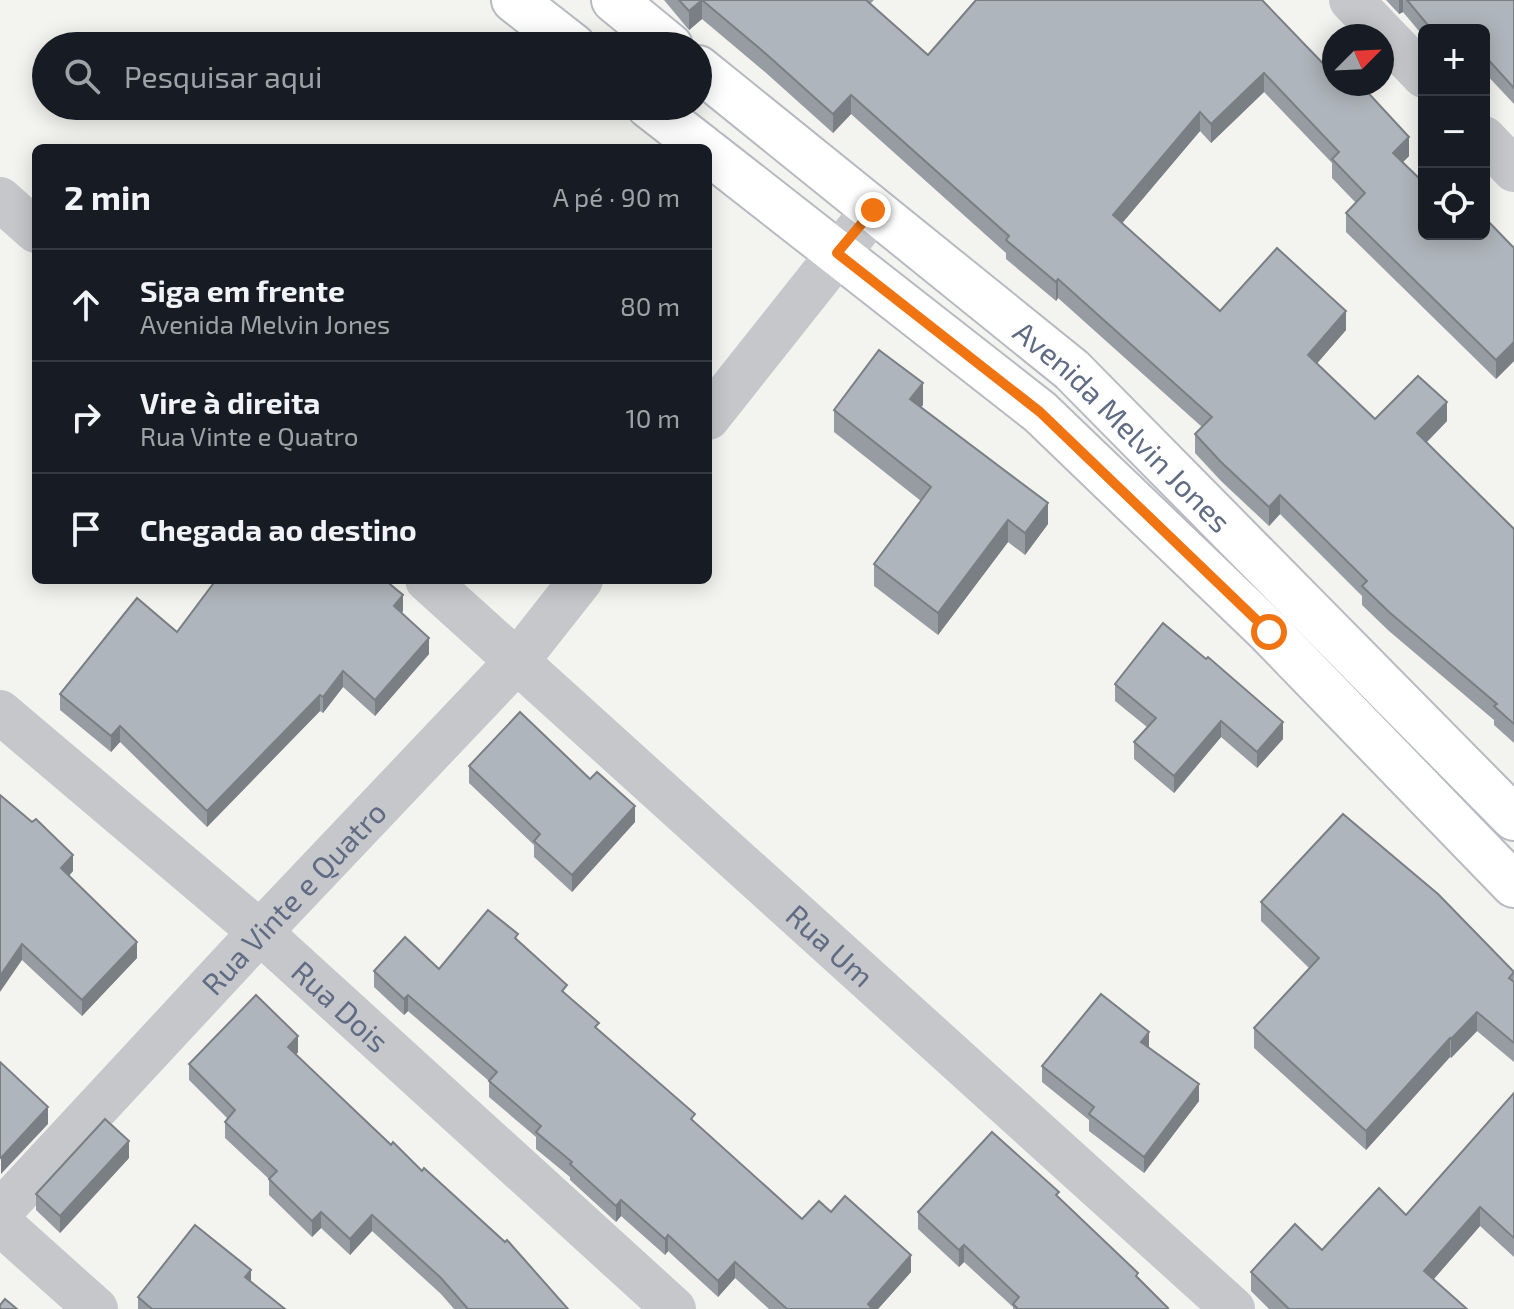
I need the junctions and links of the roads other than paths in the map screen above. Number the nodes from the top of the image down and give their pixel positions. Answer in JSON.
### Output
{"nodes":[{"id":1,"x":514,"y":0,"type":"edge"},
{"id":2,"x":614,"y":0,"type":"edge"},
{"id":3,"x":1351,"y":0,"type":"edge"},
{"id":4,"x":555,"y":32,"type":"edge"},
{"id":5,"x":653,"y":32,"type":"edge"},
{"id":6,"x":1418,"y":70,"type":"edge"},
{"id":7,"x":712,"y":79,"type":"edge"},
{"id":8,"x":667,"y":120,"type":"edge"},
{"id":9,"x":698,"y":144,"type":"edge"},
{"id":10,"x":1490,"y":144,"type":"edge"},
{"id":11,"x":712,"y":155,"type":"edge"},
{"id":12,"x":1514,"y":170,"type":"edge"},
{"id":13,"x":0,"y":199,"type":"edge"},
{"id":14,"x":873,"y":210,"type":"junction"},
{"id":15,"x":32,"y":227,"type":"edge"},
{"id":16,"x":837,"y":253,"type":"junction"},
{"id":17,"x":712,"y":413,"type":"edge"},
{"id":18,"x":432,"y":584,"type":"edge"},
{"id":19,"x":578,"y":584,"type":"edge"},
{"id":20,"x":518,"y":660,"type":"junction"},
{"id":21,"x":0,"y":712,"type":"edge"},
{"id":22,"x":1514,"y":818,"type":"edge"},
{"id":23,"x":1514,"y":885,"type":"edge"},
{"id":24,"x":260,"y":932,"type":"junction"},
{"id":25,"x":0,"y":1212,"type":"edge"},
{"id":26,"x":0,"y":1223,"type":"edge"},
{"id":27,"x":96,"y":1309,"type":"edge"},
{"id":28,"x":674,"y":1309,"type":"edge"},
{"id":29,"x":1233,"y":1309,"type":"edge"}],
"edges":[{"from":1,"to":4,"type":"main road"},
{"from":2,"to":5,"type":"main road"},
{"from":3,"to":6,"type":"street"},
{"from":7,"to":14,"type":"main road","name":"Avenida Melvin Jones"},
{"from":8,"to":9,"type":"main road"},
{"from":10,"to":12,"type":"street"},
{"from":11,"to":16,"type":"main road","name":"Avenida Melvin Jones"},
{"from":13,"to":15,"type":"street"},
{"from":14,"to":16,"type":"street"},
{"from":14,"to":22,"type":"main road","name":"Avenida Melvin Jones"},
{"from":16,"to":17,"type":"street"},
{"from":16,"to":23,"type":"main road","name":"Avenida Melvin Jones"},
{"from":18,"to":20,"type":"street","name":"Rua Um"},
{"from":19,"to":20,"type":"street","name":"Rua Vinte e Quatro"},
{"from":20,"to":24,"type":"street","name":"Rua Vinte e Quatro"},
{"from":20,"to":29,"type":"street","name":"Rua Um"},
{"from":21,"to":24,"type":"street","name":"Rua Dois"},
{"from":24,"to":25,"type":"street","name":"Rua Vinte e Quatro"},
{"from":24,"to":28,"type":"street","name":"Rua Dois"},
{"from":26,"to":27,"type":"street"}]}
